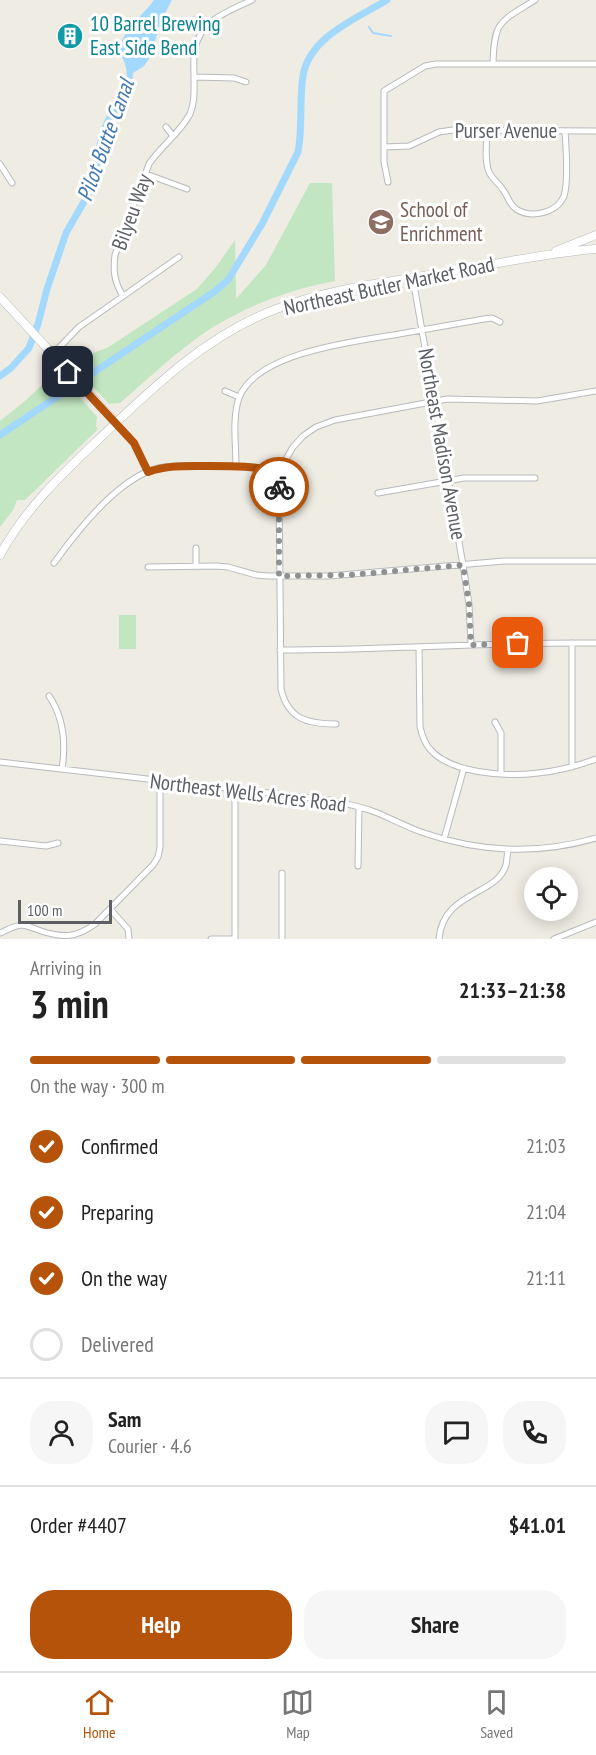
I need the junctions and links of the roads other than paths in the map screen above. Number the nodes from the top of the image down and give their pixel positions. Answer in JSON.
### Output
{"nodes":[{"id":1,"x":252,"y":0,"type":"edge"},
{"id":2,"x":535,"y":0,"type":"edge"},
{"id":3,"x":240,"y":3,"type":"edge"},
{"id":4,"x":493,"y":64,"type":"junction"},
{"id":5,"x":596,"y":64,"type":"edge"},
{"id":6,"x":194,"y":77,"type":"junction"},
{"id":7,"x":246,"y":82,"type":"dead end"},
{"id":8,"x":166,"y":127,"type":"dead end"},
{"id":9,"x":487,"y":130,"type":"junction"},
{"id":10,"x":566,"y":131,"type":"junction"},
{"id":11,"x":596,"y":131,"type":"edge"},
{"id":12,"x":174,"y":136,"type":"junction"},
{"id":13,"x":384,"y":147,"type":"junction"},
{"id":14,"x":0,"y":165,"type":"edge"},
{"id":15,"x":146,"y":174,"type":"junction"},
{"id":16,"x":388,"y":182,"type":"dead end"},
{"id":17,"x":12,"y":183,"type":"dead end"},
{"id":18,"x":187,"y":189,"type":"dead end"},
{"id":19,"x":596,"y":236,"type":"edge"},
{"id":20,"x":596,"y":249,"type":"edge"},
{"id":21,"x":552,"y":253,"type":"junction"},
{"id":22,"x":179,"y":257,"type":"dead end"},
{"id":23,"x":413,"y":279,"type":"junction"},
{"id":24,"x":123,"y":296,"type":"junction"},
{"id":25,"x":0,"y":297,"type":"edge"},
{"id":26,"x":500,"y":322,"type":"dead end"},
{"id":27,"x":421,"y":330,"type":"junction"},
{"id":28,"x":52,"y":355,"type":"junction"},
{"id":29,"x":225,"y":391,"type":"dead end"},
{"id":30,"x":596,"y":391,"type":"edge"},
{"id":31,"x":240,"y":397,"type":"junction"},
{"id":32,"x":434,"y":402,"type":"junction"},
{"id":33,"x":116,"y":423,"type":"junction"},
{"id":34,"x":236,"y":466,"type":"junction"},
{"id":35,"x":148,"y":472,"type":"junction"},
{"id":36,"x":282,"y":472,"type":"junction"},
{"id":37,"x":535,"y":478,"type":"dead end"},
{"id":38,"x":448,"y":481,"type":"junction"},
{"id":39,"x":378,"y":493,"type":"dead end"},
{"id":40,"x":196,"y":548,"type":"dead end"},
{"id":41,"x":0,"y":555,"type":"edge"},
{"id":42,"x":596,"y":561,"type":"edge"},
{"id":43,"x":54,"y":563,"type":"dead end"},
{"id":44,"x":463,"y":565,"type":"junction"},
{"id":45,"x":148,"y":567,"type":"dead end"},
{"id":46,"x":196,"y":567,"type":"junction"},
{"id":47,"x":279,"y":576,"type":"junction"},
{"id":48,"x":572,"y":643,"type":"junction"},
{"id":49,"x":596,"y":643,"type":"edge"},
{"id":50,"x":471,"y":645,"type":"junction"},
{"id":51,"x":419,"y":647,"type":"junction"},
{"id":52,"x":280,"y":650,"type":"junction"},
{"id":53,"x":49,"y":696,"type":"dead end"},
{"id":54,"x":495,"y":723,"type":"dead end"},
{"id":55,"x":336,"y":724,"type":"dead end"},
{"id":56,"x":596,"y":759,"type":"edge"},
{"id":57,"x":0,"y":762,"type":"edge"},
{"id":58,"x":572,"y":767,"type":"junction"},
{"id":59,"x":464,"y":768,"type":"junction"},
{"id":60,"x":62,"y":769,"type":"junction"},
{"id":61,"x":501,"y":774,"type":"junction"},
{"id":62,"x":160,"y":781,"type":"junction"},
{"id":63,"x":235,"y":790,"type":"junction"},
{"id":64,"x":359,"y":807,"type":"junction"},
{"id":65,"x":596,"y":838,"type":"edge"},
{"id":66,"x":444,"y":839,"type":"junction"},
{"id":67,"x":0,"y":841,"type":"edge"},
{"id":68,"x":58,"y":843,"type":"dead end"},
{"id":69,"x":508,"y":850,"type":"junction"},
{"id":70,"x":358,"y":866,"type":"dead end"},
{"id":71,"x":282,"y":873,"type":"dead end"},
{"id":72,"x":110,"y":909,"type":"junction"},
{"id":73,"x":596,"y":922,"type":"edge"},
{"id":74,"x":0,"y":933,"type":"edge"},
{"id":75,"x":129,"y":939,"type":"edge"},
{"id":76,"x":211,"y":939,"type":"edge"},
{"id":77,"x":235,"y":939,"type":"edge"},
{"id":78,"x":282,"y":939,"type":"edge"},
{"id":79,"x":439,"y":939,"type":"edge"},
{"id":80,"x":554,"y":939,"type":"edge"}],
"edges":[{"from":1,"to":3,"type":"street","name":"Bilyeu Way"},
{"from":2,"to":4,"type":"street"},
{"from":3,"to":6,"type":"street","name":"Bilyeu Way"},
{"from":4,"to":5,"type":"street"},
{"from":4,"to":13,"type":"street"},
{"from":6,"to":7,"type":"street"},
{"from":6,"to":12,"type":"street","name":"Bilyeu Way"},
{"from":8,"to":12,"type":"street"},
{"from":9,"to":10,"type":"street","name":"Purser Avenue"},
{"from":9,"to":10,"type":"street"},
{"from":9,"to":13,"type":"street","name":"Purser Avenue"},
{"from":10,"to":11,"type":"street","name":"Purser Avenue"},
{"from":12,"to":15,"type":"street","name":"Bilyeu Way"},
{"from":13,"to":16,"type":"street"},
{"from":14,"to":17,"type":"street"},
{"from":15,"to":18,"type":"street"},
{"from":15,"to":24,"type":"street","name":"Bilyeu Way"},
{"from":19,"to":20,"type":"main road"},
{"from":19,"to":21,"type":"main road","name":"Northeast Butler Market Road"},
{"from":20,"to":21,"type":"main road","name":"Northeast Butler Market Road"},
{"from":21,"to":23,"type":"main road","name":"Northeast Butler Market Road"},
{"from":22,"to":24,"type":"street"},
{"from":23,"to":27,"type":"street","name":"Northeast Madison Avenue"},
{"from":23,"to":33,"type":"main road","name":"Northeast Butler Market Road"},
{"from":24,"to":28,"type":"street"},
{"from":25,"to":28,"type":"main road"},
{"from":26,"to":27,"type":"street"},
{"from":27,"to":31,"type":"street"},
{"from":27,"to":32,"type":"street","name":"Northeast Madison Avenue"},
{"from":28,"to":33,"type":"main road"},
{"from":29,"to":31,"type":"street"},
{"from":30,"to":32,"type":"street"},
{"from":31,"to":34,"type":"street"},
{"from":32,"to":36,"type":"street"},
{"from":32,"to":38,"type":"street","name":"Northeast Madison Avenue"},
{"from":33,"to":35,"type":"street"},
{"from":33,"to":41,"type":"main road","name":"Northeast Butler Market Road"},
{"from":34,"to":35,"type":"street"},
{"from":34,"to":36,"type":"street"},
{"from":35,"to":43,"type":"street"},
{"from":36,"to":47,"type":"street"},
{"from":37,"to":38,"type":"street"},
{"from":38,"to":39,"type":"street"},
{"from":38,"to":44,"type":"street","name":"Northeast Madison Avenue"},
{"from":40,"to":46,"type":"street"},
{"from":42,"to":44,"type":"street"},
{"from":44,"to":47,"type":"street"},
{"from":44,"to":50,"type":"street","name":"Northeast Madison Avenue"},
{"from":45,"to":46,"type":"street"},
{"from":46,"to":47,"type":"street"},
{"from":47,"to":52,"type":"street"},
{"from":48,"to":49,"type":"street"},
{"from":48,"to":50,"type":"street"},
{"from":48,"to":58,"type":"street"},
{"from":50,"to":51,"type":"street"},
{"from":51,"to":52,"type":"street"},
{"from":51,"to":59,"type":"street"},
{"from":52,"to":55,"type":"street"},
{"from":53,"to":60,"type":"street"},
{"from":54,"to":61,"type":"street"},
{"from":56,"to":58,"type":"street"},
{"from":57,"to":60,"type":"street","name":"Northeast Wells Acres Road"},
{"from":58,"to":61,"type":"street"},
{"from":59,"to":61,"type":"street"},
{"from":59,"to":66,"type":"street"},
{"from":60,"to":62,"type":"street","name":"Northeast Wells Acres Road"},
{"from":62,"to":63,"type":"street","name":"Northeast Wells Acres Road"},
{"from":62,"to":72,"type":"street"},
{"from":63,"to":64,"type":"street","name":"Northeast Wells Acres Road"},
{"from":63,"to":77,"type":"street"},
{"from":64,"to":66,"type":"street","name":"Northeast Wells Acres Road"},
{"from":64,"to":70,"type":"street"},
{"from":65,"to":69,"type":"street","name":"Northeast Wells Acres Road"},
{"from":66,"to":69,"type":"street","name":"Northeast Wells Acres Road"},
{"from":67,"to":68,"type":"street"},
{"from":69,"to":79,"type":"street"},
{"from":71,"to":78,"type":"street"},
{"from":72,"to":74,"type":"street"},
{"from":72,"to":75,"type":"street"},
{"from":73,"to":80,"type":"street"},
{"from":76,"to":77,"type":"street"}]}
